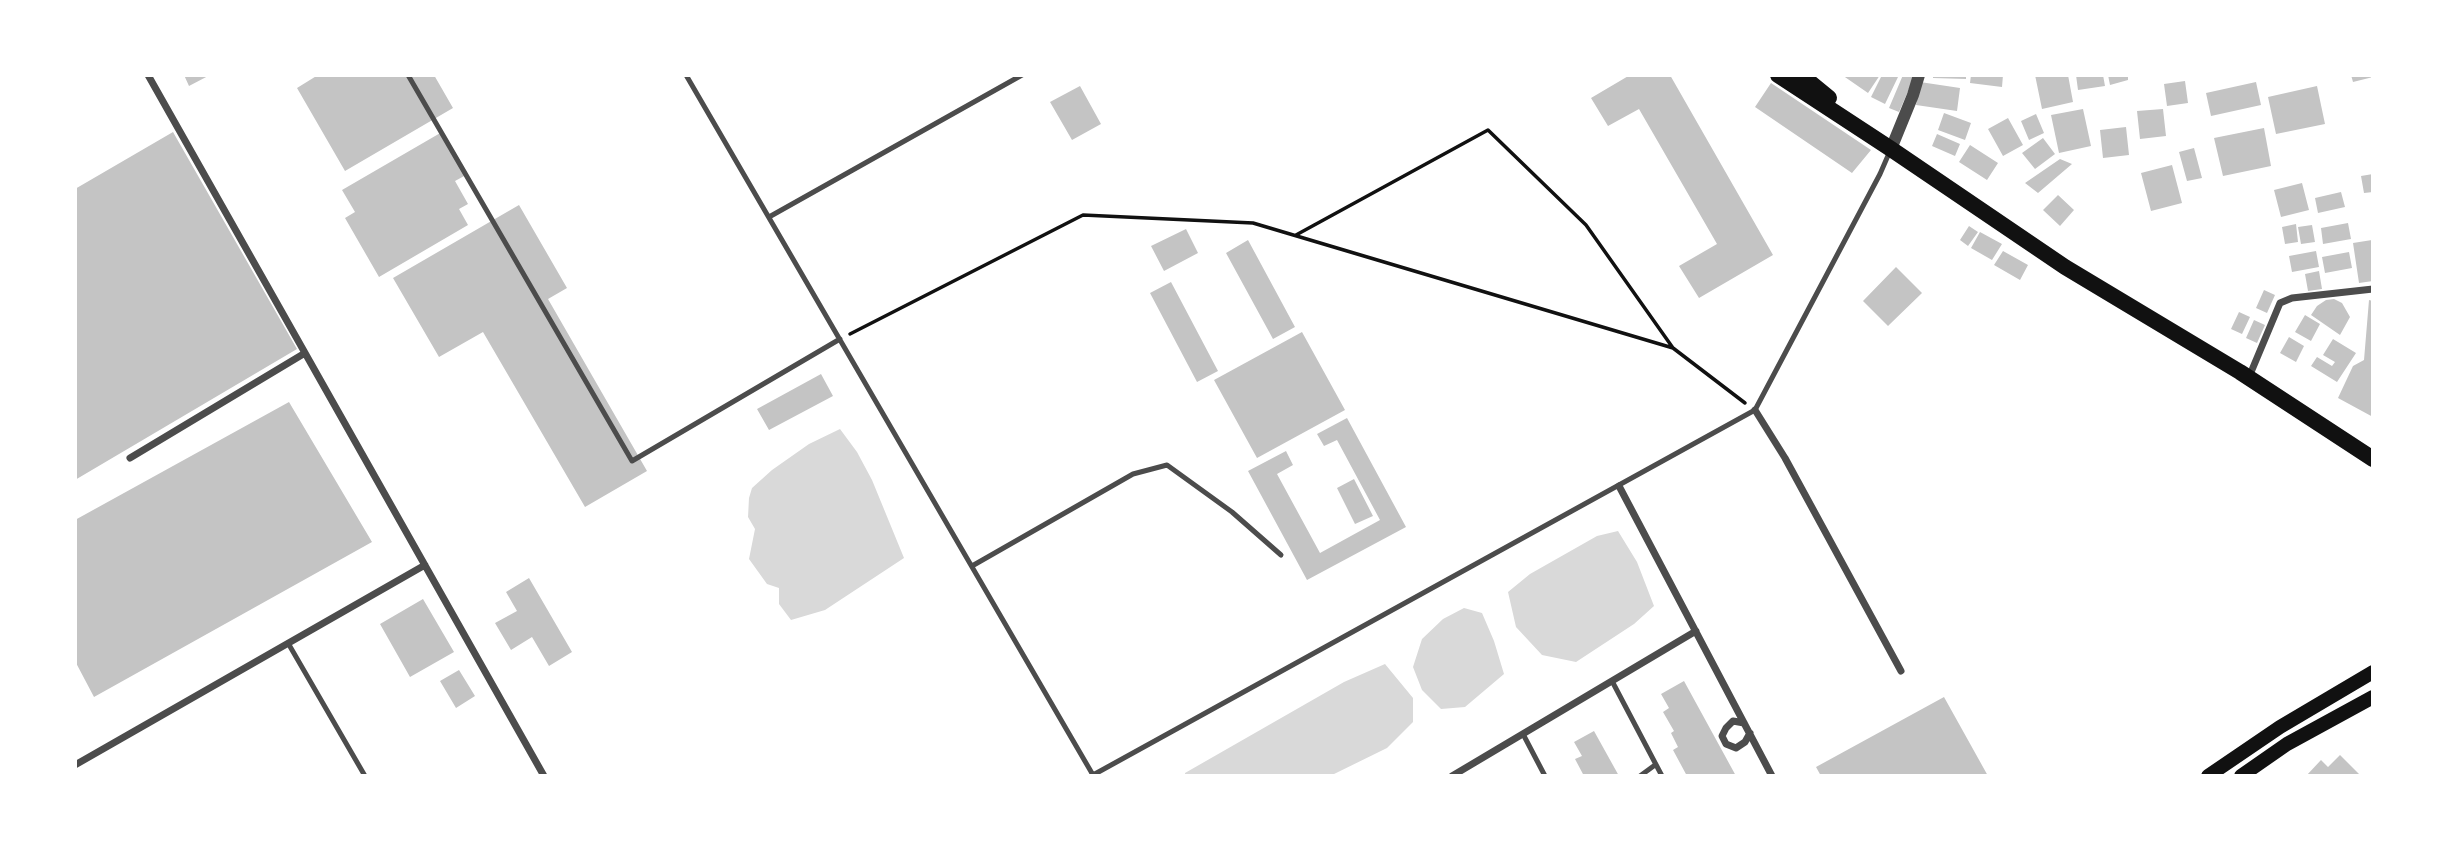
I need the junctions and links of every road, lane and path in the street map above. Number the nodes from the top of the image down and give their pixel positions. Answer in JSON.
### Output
{"nodes":[{"id":1,"x":148,"y":75,"type":"edge"},
{"id":2,"x":408,"y":75,"type":"edge"},
{"id":3,"x":686,"y":75,"type":"edge"},
{"id":4,"x":1023,"y":75,"type":"edge"},
{"id":5,"x":1778,"y":75,"type":"edge"},
{"id":6,"x":1801,"y":75,"type":"edge"},
{"id":7,"x":1919,"y":75,"type":"edge"},
{"id":8,"x":1891,"y":149,"type":"junction"},
{"id":9,"x":769,"y":218,"type":"junction"},
{"id":10,"x":1294,"y":236,"type":"junction"},
{"id":11,"x":2373,"y":289,"type":"edge"},
{"id":12,"x":840,"y":339,"type":"junction"},
{"id":13,"x":1672,"y":348,"type":"junction"},
{"id":14,"x":305,"y":353,"type":"junction"},
{"id":15,"x":2248,"y":377,"type":"junction"},
{"id":16,"x":1755,"y":410,"type":"junction"},
{"id":17,"x":130,"y":458,"type":"dead end"},
{"id":18,"x":2373,"y":459,"type":"edge"},
{"id":19,"x":1619,"y":486,"type":"junction"},
{"id":20,"x":1281,"y":555,"type":"dead end"},
{"id":21,"x":425,"y":565,"type":"junction"},
{"id":22,"x":972,"y":566,"type":"junction"},
{"id":23,"x":1696,"y":631,"type":"junction"},
{"id":24,"x":288,"y":643,"type":"junction"},
{"id":25,"x":1901,"y":671,"type":"dead end"},
{"id":26,"x":2373,"y":672,"type":"edge"},
{"id":27,"x":1612,"y":681,"type":"junction"},
{"id":28,"x":2373,"y":697,"type":"edge"},
{"id":29,"x":1744,"y":723,"type":"junction"},
{"id":30,"x":1750,"y":733,"type":"junction"},
{"id":31,"x":1522,"y":734,"type":"junction"},
{"id":32,"x":75,"y":765,"type":"edge"},
{"id":33,"x":1655,"y":765,"type":"junction"},
{"id":34,"x":365,"y":776,"type":"edge"},
{"id":35,"x":544,"y":776,"type":"edge"},
{"id":36,"x":1093,"y":776,"type":"edge"},
{"id":37,"x":1452,"y":776,"type":"edge"},
{"id":38,"x":1545,"y":776,"type":"edge"},
{"id":39,"x":1640,"y":776,"type":"edge"},
{"id":40,"x":1662,"y":776,"type":"edge"},
{"id":41,"x":1772,"y":776,"type":"edge"},
{"id":42,"x":2208,"y":776,"type":"edge"},
{"id":43,"x":2241,"y":776,"type":"edge"}],
"edges":[{"from":1,"to":14,"type":"street"},
{"from":2,"to":12,"type":"lane"},
{"from":3,"to":9,"type":"lane"},
{"from":4,"to":9,"type":"lane"},
{"from":5,"to":8,"type":"highway"},
{"from":6,"to":8,"type":"highway"},
{"from":7,"to":8,"type":"street"},
{"from":8,"to":15,"type":"highway"},
{"from":8,"to":16,"type":"lane"},
{"from":9,"to":12,"type":"lane"},
{"from":10,"to":12,"type":"path"},
{"from":10,"to":13,"type":"path"},
{"from":10,"to":13,"type":"path"},
{"from":11,"to":15,"type":"street"},
{"from":12,"to":22,"type":"lane"},
{"from":13,"to":16,"type":"path"},
{"from":14,"to":17,"type":"street"},
{"from":14,"to":21,"type":"street"},
{"from":15,"to":18,"type":"highway"},
{"from":16,"to":19,"type":"lane"},
{"from":16,"to":25,"type":"street"},
{"from":19,"to":23,"type":"street"},
{"from":19,"to":36,"type":"lane"},
{"from":20,"to":22,"type":"lane"},
{"from":21,"to":24,"type":"street"},
{"from":21,"to":35,"type":"street"},
{"from":22,"to":36,"type":"lane"},
{"from":23,"to":27,"type":"street"},
{"from":23,"to":29,"type":"street"},
{"from":24,"to":32,"type":"street"},
{"from":24,"to":34,"type":"lane"},
{"from":26,"to":42,"type":"main road"},
{"from":27,"to":31,"type":"street"},
{"from":27,"to":33,"type":"lane"},
{"from":28,"to":43,"type":"main road"},
{"from":29,"to":30,"type":"street"},
{"from":29,"to":30,"type":"street"},
{"from":30,"to":41,"type":"street"},
{"from":31,"to":37,"type":"street"},
{"from":31,"to":38,"type":"lane"},
{"from":33,"to":39,"type":"lane"},
{"from":33,"to":40,"type":"lane"}]}
